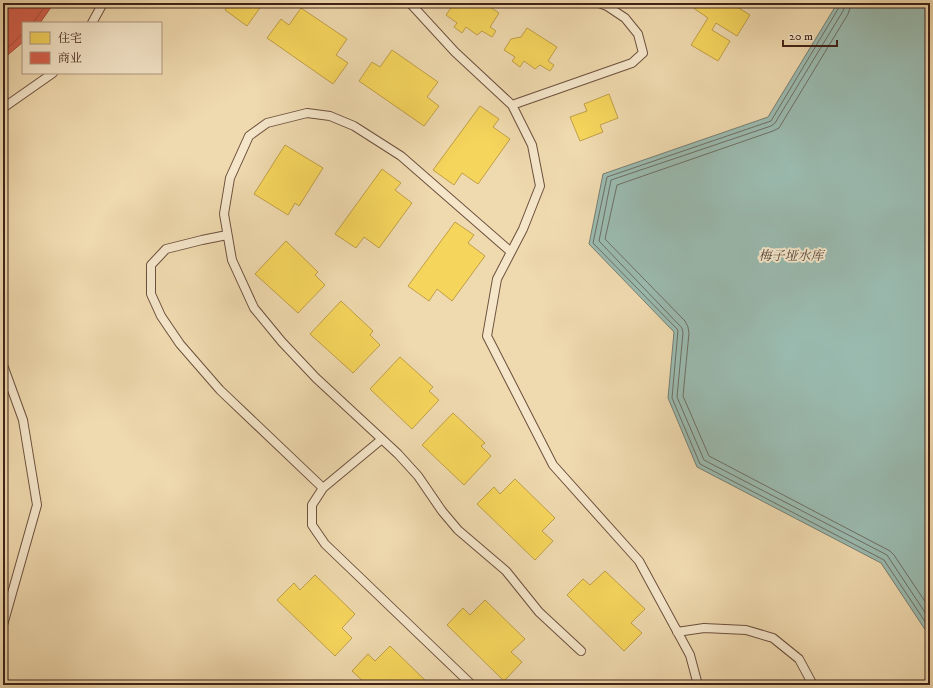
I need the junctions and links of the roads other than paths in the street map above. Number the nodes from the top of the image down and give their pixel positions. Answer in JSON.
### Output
{"nodes":[{"id":1,"x":103,"y":3,"type":"edge"},
{"id":2,"x":410,"y":3,"type":"edge"},
{"id":3,"x":599,"y":3,"type":"edge"},
{"id":4,"x":93,"y":22,"type":"edge"},
{"id":5,"x":52,"y":74,"type":"edge"},
{"id":6,"x":512,"y":105,"type":"junction"},
{"id":7,"x":3,"y":108,"type":"edge"},
{"id":8,"x":227,"y":235,"type":"junction"},
{"id":9,"x":511,"y":252,"type":"junction"},
{"id":10,"x":3,"y":365,"type":"edge"},
{"id":11,"x":382,"y":439,"type":"junction"},
{"id":12,"x":323,"y":488,"type":"junction"},
{"id":13,"x":3,"y":625,"type":"edge"},
{"id":14,"x":678,"y":632,"type":"junction"},
{"id":15,"x":581,"y":651,"type":"dead end"},
{"id":16,"x":472,"y":685,"type":"edge"},
{"id":17,"x":698,"y":685,"type":"edge"},
{"id":18,"x":813,"y":685,"type":"edge"}],
"edges":[{"from":1,"to":4,"type":"lane"},
{"from":2,"to":6,"type":"lane"},
{"from":3,"to":6,"type":"lane"},
{"from":5,"to":7,"type":"lane"},
{"from":6,"to":9,"type":"lane"},
{"from":8,"to":9,"type":"lane"},
{"from":8,"to":11,"type":"lane"},
{"from":8,"to":12,"type":"lane"},
{"from":9,"to":14,"type":"lane"},
{"from":10,"to":13,"type":"lane"},
{"from":11,"to":12,"type":"lane"},
{"from":11,"to":15,"type":"lane"},
{"from":12,"to":16,"type":"lane"},
{"from":14,"to":17,"type":"lane"},
{"from":14,"to":18,"type":"lane"}]}
